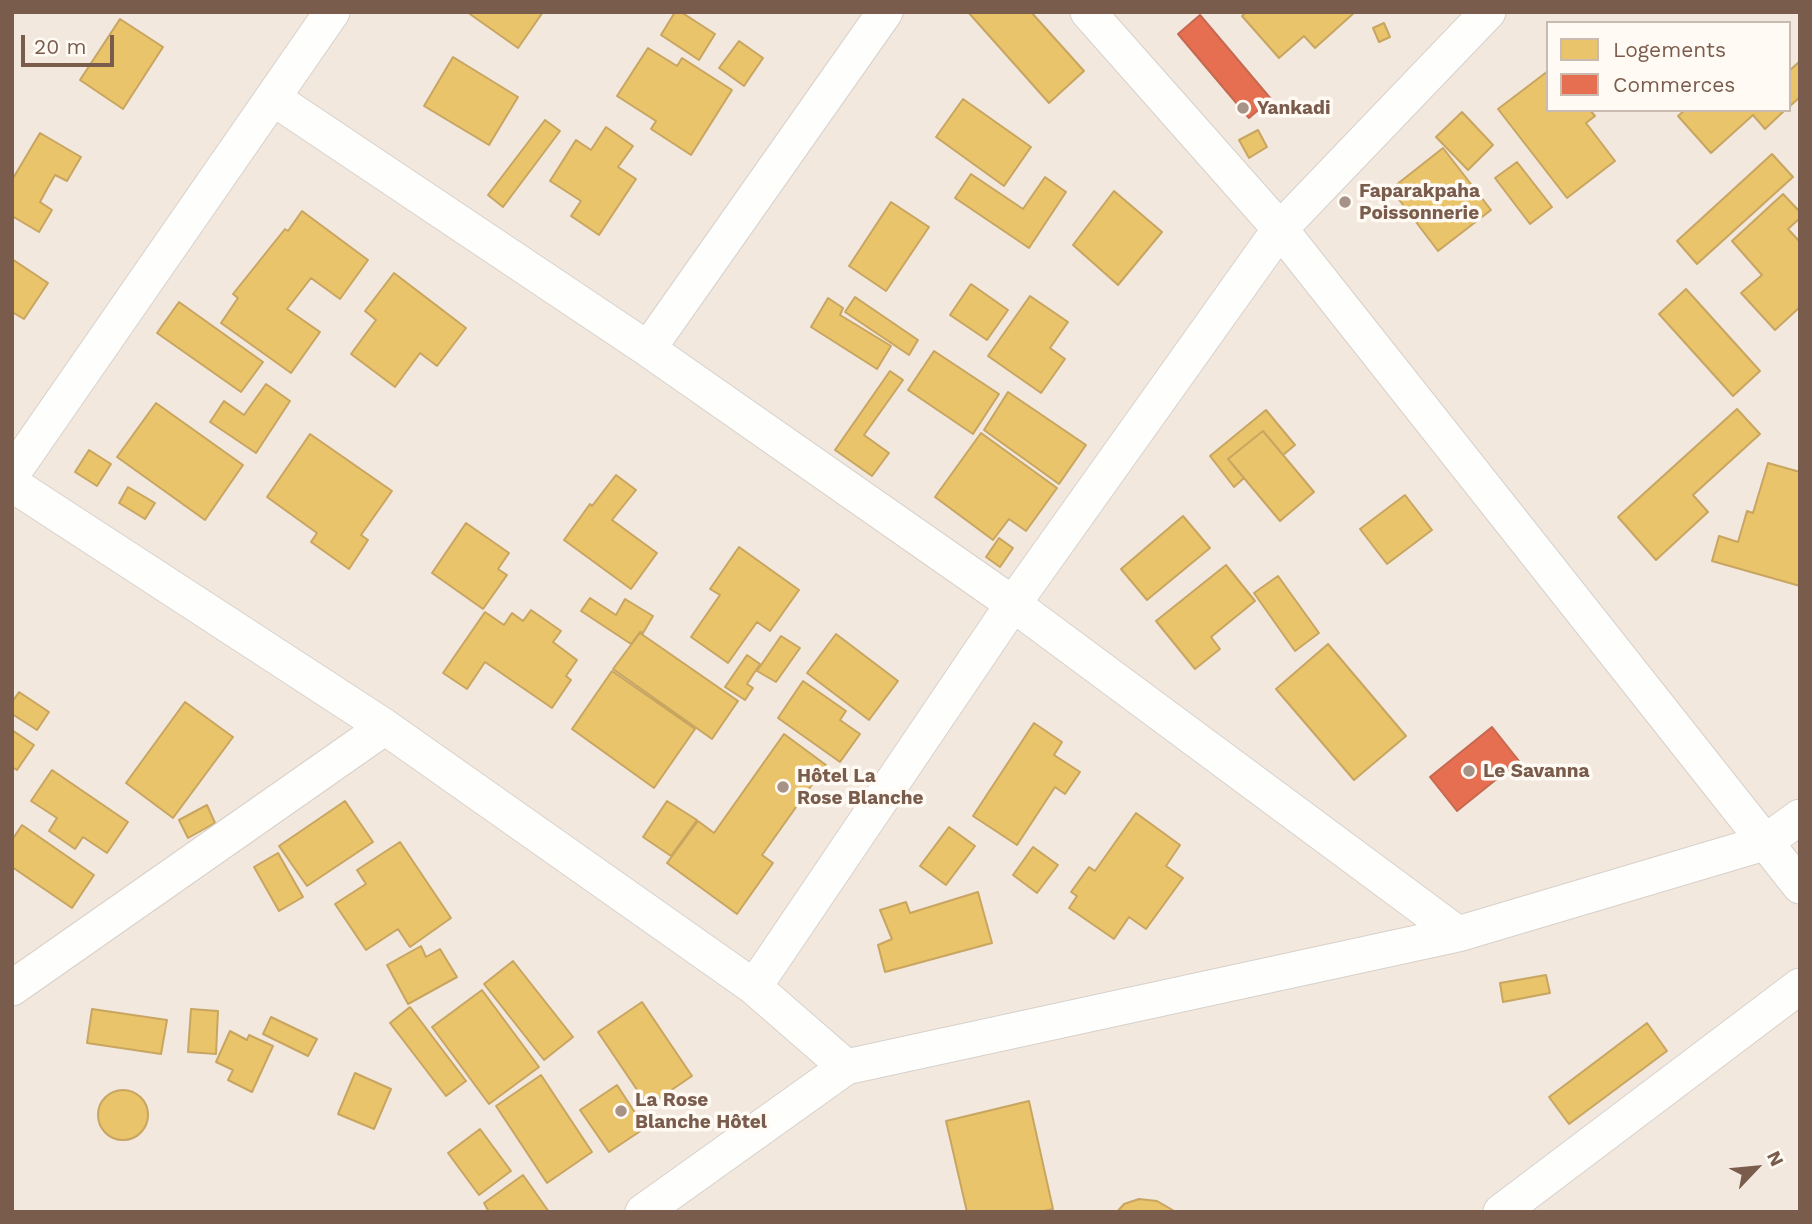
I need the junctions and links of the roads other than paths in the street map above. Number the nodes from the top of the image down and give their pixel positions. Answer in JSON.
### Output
{"nodes":[{"id":1,"x":332,"y":12,"type":"edge"},
{"id":2,"x":885,"y":12,"type":"edge"},
{"id":3,"x":1088,"y":12,"type":"edge"},
{"id":4,"x":1488,"y":12,"type":"edge"},
{"id":5,"x":273,"y":98,"type":"junction"},
{"id":6,"x":1280,"y":229,"type":"junction"},
{"id":7,"x":648,"y":349,"type":"junction"},
{"id":8,"x":12,"y":474,"type":"edge"},
{"id":9,"x":12,"y":484,"type":"edge"},
{"id":10,"x":1013,"y":604,"type":"junction"},
{"id":11,"x":385,"y":727,"type":"junction"},
{"id":12,"x":1800,"y":817,"type":"edge"},
{"id":13,"x":1764,"y":843,"type":"junction"},
{"id":14,"x":1800,"y":886,"type":"edge"},
{"id":15,"x":1458,"y":934,"type":"junction"},
{"id":16,"x":1800,"y":986,"type":"edge"},
{"id":17,"x":754,"y":987,"type":"junction"},
{"id":18,"x":12,"y":988,"type":"edge"},
{"id":19,"x":846,"y":1067,"type":"junction"},
{"id":20,"x":643,"y":1212,"type":"edge"},
{"id":21,"x":1501,"y":1212,"type":"edge"}],
"edges":[{"from":1,"to":5,"type":"street"},
{"from":2,"to":7,"type":"street"},
{"from":3,"to":6,"type":"street"},
{"from":4,"to":6,"type":"street"},
{"from":5,"to":7,"type":"street"},
{"from":5,"to":8,"type":"street"},
{"from":6,"to":10,"type":"street"},
{"from":6,"to":13,"type":"street"},
{"from":7,"to":10,"type":"street"},
{"from":9,"to":11,"type":"street"},
{"from":10,"to":15,"type":"street"},
{"from":10,"to":17,"type":"street"},
{"from":11,"to":17,"type":"street"},
{"from":11,"to":18,"type":"street"},
{"from":12,"to":13,"type":"street"},
{"from":13,"to":14,"type":"street"},
{"from":13,"to":15,"type":"street"},
{"from":15,"to":19,"type":"street"},
{"from":16,"to":21,"type":"street"},
{"from":17,"to":19,"type":"street"},
{"from":19,"to":20,"type":"street"}]}
